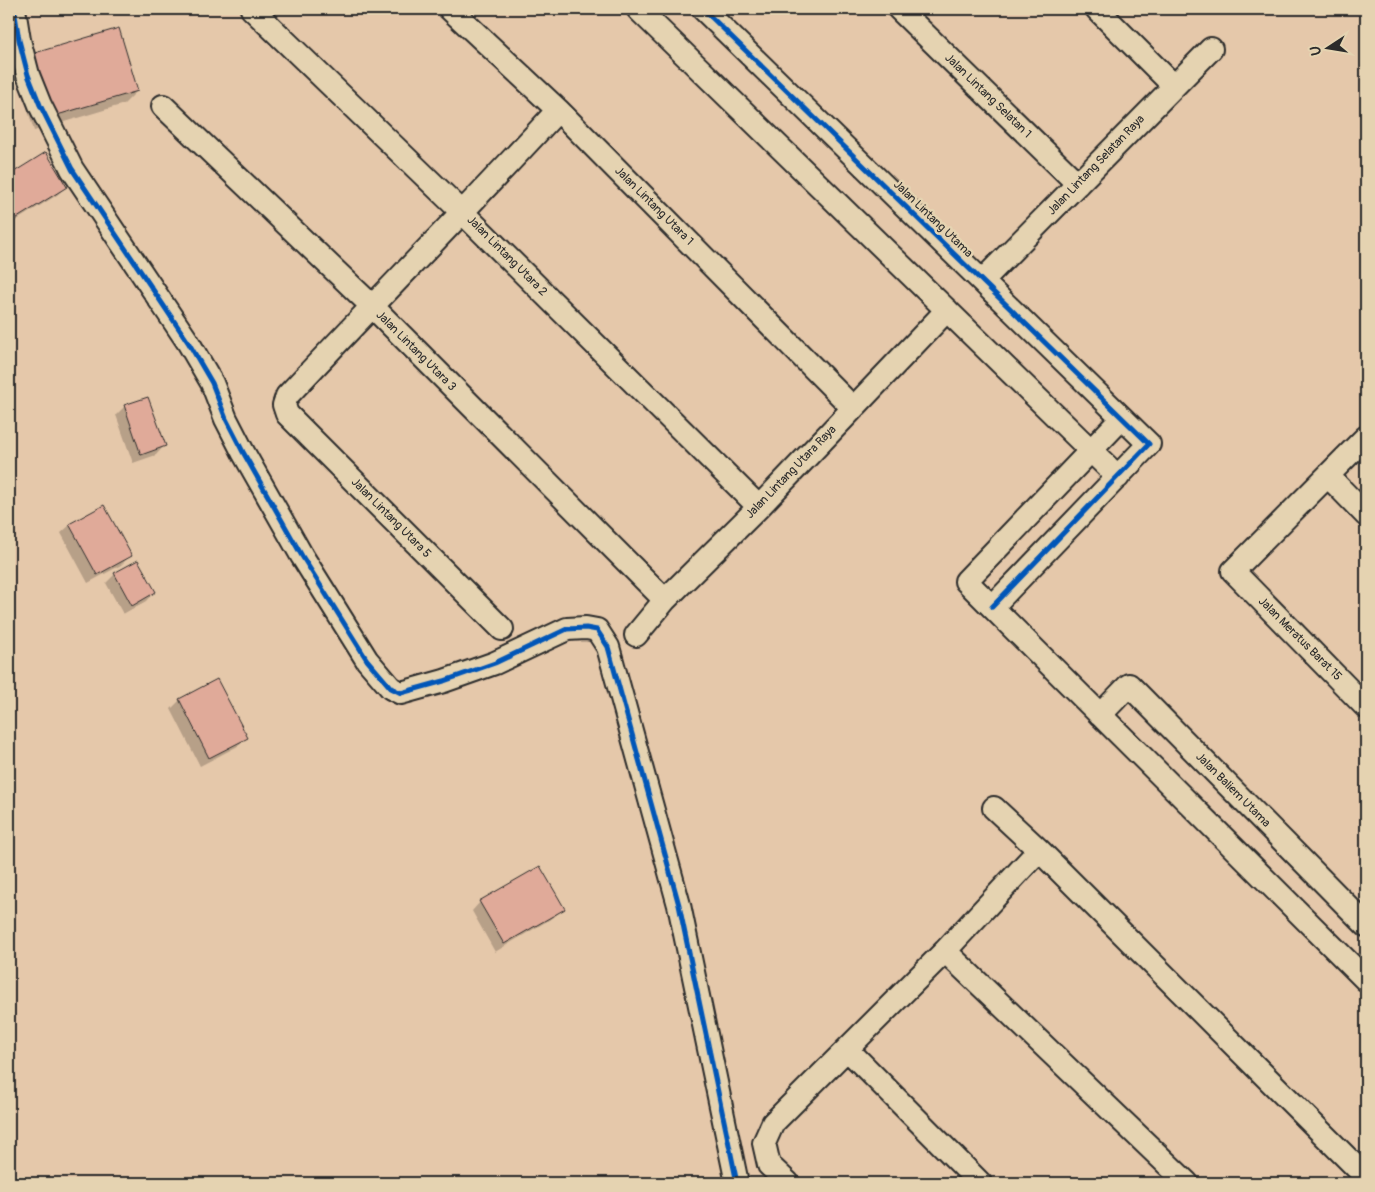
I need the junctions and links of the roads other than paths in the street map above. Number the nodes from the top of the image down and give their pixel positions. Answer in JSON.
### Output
{"nodes":[{"id":1,"x":14,"y":9,"type":"edge"},
{"id":2,"x":252,"y":9,"type":"edge"},
{"id":3,"x":450,"y":9,"type":"edge"},
{"id":4,"x":640,"y":9,"type":"edge"},
{"id":5,"x":703,"y":9,"type":"edge"},
{"id":6,"x":899,"y":9,"type":"edge"},
{"id":7,"x":1096,"y":9,"type":"edge"},
{"id":8,"x":1211,"y":49,"type":"dead end"},
{"id":9,"x":18,"y":77,"type":"edge"},
{"id":10,"x":1174,"y":86,"type":"junction"},
{"id":11,"x":163,"y":106,"type":"dead end"},
{"id":12,"x":558,"y":110,"type":"junction"},
{"id":13,"x":1078,"y":184,"type":"junction"},
{"id":14,"x":463,"y":213,"type":"junction"},
{"id":15,"x":982,"y":281,"type":"junction"},
{"id":16,"x":372,"y":306,"type":"junction"},
{"id":17,"x":947,"y":310,"type":"junction"},
{"id":18,"x":853,"y":408,"type":"junction"},
{"id":19,"x":1122,"y":418,"type":"junction"},
{"id":20,"x":1366,"y":437,"type":"edge"},
{"id":21,"x":1091,"y":451,"type":"junction"},
{"id":22,"x":1328,"y":476,"type":"junction"},
{"id":23,"x":1118,"y":477,"type":"junction"},
{"id":24,"x":758,"y":507,"type":"junction"},
{"id":25,"x":1366,"y":515,"type":"edge"},
{"id":26,"x":665,"y":600,"type":"junction"},
{"id":27,"x":992,"y":607,"type":"junction"},
{"id":28,"x":502,"y":629,"type":"dead end"},
{"id":29,"x":636,"y":635,"type":"dead end"},
{"id":30,"x":1366,"y":707,"type":"edge"},
{"id":31,"x":1100,"y":715,"type":"junction"},
{"id":32,"x":994,"y":808,"type":"dead end"},
{"id":33,"x":1039,"y":850,"type":"junction"},
{"id":34,"x":1366,"y":925,"type":"edge"},
{"id":35,"x":945,"y":952,"type":"junction"},
{"id":36,"x":1366,"y":980,"type":"edge"},
{"id":37,"x":848,"y":1050,"type":"junction"},
{"id":38,"x":1366,"y":1177,"type":"edge"},
{"id":39,"x":737,"y":1183,"type":"edge"},
{"id":40,"x":788,"y":1183,"type":"edge"},
{"id":41,"x":980,"y":1183,"type":"edge"},
{"id":42,"x":1187,"y":1183,"type":"edge"}],
"edges":[{"from":1,"to":9,"type":"street"},
{"from":2,"to":14,"type":"street","name":"Jalan Lintang Utara 2"},
{"from":3,"to":12,"type":"street","name":"Jalan Lintang Utara 1"},
{"from":4,"to":17,"type":"street"},
{"from":5,"to":15,"type":"street","name":"Jalan Lintang Utama"},
{"from":6,"to":13,"type":"street","name":"Jalan Lintang Selatan 1"},
{"from":7,"to":10,"type":"street"},
{"from":8,"to":10,"type":"street","name":"Jalan Lintang Selatan Raya"},
{"from":9,"to":39,"type":"street"},
{"from":10,"to":13,"type":"street","name":"Jalan Lintang Selatan Raya"},
{"from":11,"to":16,"type":"street","name":"Jalan Lintang Utara 3"},
{"from":12,"to":14,"type":"street"},
{"from":12,"to":18,"type":"street","name":"Jalan Lintang Utara 1"},
{"from":13,"to":15,"type":"street","name":"Jalan Lintang Selatan Raya"},
{"from":14,"to":16,"type":"street"},
{"from":14,"to":24,"type":"street","name":"Jalan Lintang Utara 2"},
{"from":15,"to":19,"type":"street","name":"Jalan Lintang Utama"},
{"from":16,"to":26,"type":"street","name":"Jalan Lintang Utara 3"},
{"from":16,"to":28,"type":"street","name":"Jalan Lintang Utara 5"},
{"from":17,"to":18,"type":"street","name":"Jalan Lintang Utara Raya"},
{"from":17,"to":21,"type":"street"},
{"from":18,"to":24,"type":"street","name":"Jalan Lintang Utara Raya"},
{"from":19,"to":21,"type":"street"},
{"from":19,"to":23,"type":"street","name":"Jalan Lintang Utama"},
{"from":20,"to":22,"type":"street"},
{"from":21,"to":23,"type":"street"},
{"from":21,"to":27,"type":"street"},
{"from":22,"to":25,"type":"street"},
{"from":22,"to":30,"type":"street","name":"Jalan Meratus Barat 15"},
{"from":23,"to":27,"type":"street"},
{"from":24,"to":26,"type":"street","name":"Jalan Lintang Utara Raya"},
{"from":26,"to":29,"type":"street","name":"Jalan Lintang Utara Raya"},
{"from":27,"to":31,"type":"street"},
{"from":31,"to":34,"type":"street","name":"Jalan Baliem Utama"},
{"from":31,"to":36,"type":"street"},
{"from":32,"to":33,"type":"street"},
{"from":33,"to":35,"type":"street"},
{"from":33,"to":38,"type":"street"},
{"from":35,"to":37,"type":"street"},
{"from":35,"to":42,"type":"street"},
{"from":37,"to":40,"type":"street"},
{"from":37,"to":41,"type":"street"}]}
